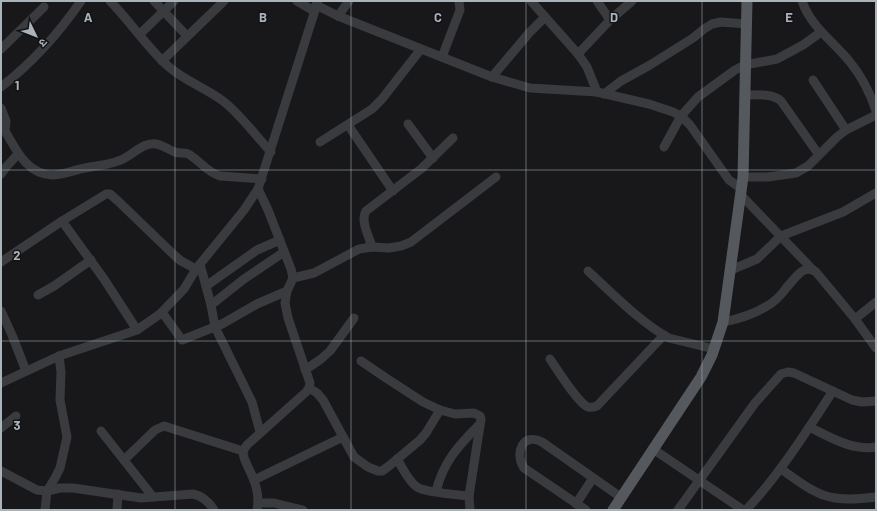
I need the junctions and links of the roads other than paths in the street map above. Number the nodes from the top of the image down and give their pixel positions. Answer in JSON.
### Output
{"nodes":[{"id":1,"x":81,"y":1,"type":"edge"},
{"id":2,"x":110,"y":1,"type":"edge"},
{"id":3,"x":154,"y":1,"type":"edge"},
{"id":4,"x":174,"y":1,"type":"edge"},
{"id":5,"x":224,"y":1,"type":"edge"},
{"id":6,"x":297,"y":1,"type":"edge"},
{"id":7,"x":349,"y":1,"type":"edge"},
{"id":8,"x":459,"y":1,"type":"edge"},
{"id":9,"x":531,"y":1,"type":"edge"},
{"id":10,"x":598,"y":1,"type":"edge"},
{"id":11,"x":632,"y":1,"type":"edge"},
{"id":12,"x":746,"y":1,"type":"edge"},
{"id":13,"x":802,"y":1,"type":"edge"},
{"id":14,"x":316,"y":6,"type":"edge"},
{"id":15,"x":44,"y":7,"type":"dead end"},
{"id":16,"x":164,"y":11,"type":"junction"},
{"id":17,"x":338,"y":16,"type":"junction"},
{"id":18,"x":545,"y":17,"type":"junction"},
{"id":19,"x":610,"y":20,"type":"junction"},
{"id":20,"x":746,"y":24,"type":"junction"},
{"id":21,"x":821,"y":32,"type":"junction"},
{"id":22,"x":140,"y":34,"type":"junction"},
{"id":23,"x":187,"y":36,"type":"junction"},
{"id":24,"x":1,"y":49,"type":"edge"},
{"id":25,"x":422,"y":49,"type":"junction"},
{"id":26,"x":578,"y":54,"type":"junction"},
{"id":27,"x":442,"y":57,"type":"junction"},
{"id":28,"x":162,"y":61,"type":"junction"},
{"id":29,"x":745,"y":65,"type":"junction"},
{"id":30,"x":492,"y":77,"type":"junction"},
{"id":31,"x":813,"y":80,"type":"dead end"},
{"id":32,"x":1,"y":87,"type":"edge"},
{"id":33,"x":600,"y":93,"type":"junction"},
{"id":34,"x":745,"y":95,"type":"junction"},
{"id":35,"x":1,"y":108,"type":"edge"},
{"id":36,"x":681,"y":116,"type":"junction"},
{"id":37,"x":875,"y":117,"type":"edge"},
{"id":38,"x":408,"y":124,"type":"dead end"},
{"id":39,"x":348,"y":125,"type":"junction"},
{"id":40,"x":3,"y":130,"type":"edge"},
{"id":41,"x":846,"y":130,"type":"junction"},
{"id":42,"x":453,"y":138,"type":"dead end"},
{"id":43,"x":320,"y":142,"type":"dead end"},
{"id":44,"x":664,"y":147,"type":"dead end"},
{"id":45,"x":271,"y":152,"type":"junction"},
{"id":46,"x":18,"y":154,"type":"junction"},
{"id":47,"x":819,"y":155,"type":"junction"},
{"id":48,"x":433,"y":158,"type":"junction"},
{"id":49,"x":1,"y":174,"type":"edge"},
{"id":50,"x":496,"y":177,"type":"dead end"},
{"id":51,"x":743,"y":177,"type":"junction"},
{"id":52,"x":262,"y":179,"type":"junction"},
{"id":53,"x":258,"y":189,"type":"junction"},
{"id":54,"x":393,"y":191,"type":"junction"},
{"id":55,"x":741,"y":192,"type":"junction"},
{"id":56,"x":876,"y":193,"type":"edge"},
{"id":57,"x":62,"y":221,"type":"junction"},
{"id":58,"x":781,"y":236,"type":"junction"},
{"id":59,"x":280,"y":240,"type":"junction"},
{"id":60,"x":372,"y":247,"type":"junction"},
{"id":61,"x":284,"y":252,"type":"junction"},
{"id":62,"x":91,"y":260,"type":"junction"},
{"id":63,"x":1,"y":262,"type":"edge"},
{"id":64,"x":198,"y":267,"type":"junction"},
{"id":65,"x":731,"y":270,"type":"junction"},
{"id":66,"x":813,"y":270,"type":"junction"},
{"id":67,"x":588,"y":271,"type":"dead end"},
{"id":68,"x":293,"y":278,"type":"junction"},
{"id":69,"x":206,"y":286,"type":"junction"},
{"id":70,"x":287,"y":291,"type":"junction"},
{"id":71,"x":38,"y":295,"type":"dead end"},
{"id":72,"x":876,"y":302,"type":"edge"},
{"id":73,"x":211,"y":305,"type":"junction"},
{"id":74,"x":1,"y":311,"type":"edge"},
{"id":75,"x":162,"y":312,"type":"junction"},
{"id":76,"x":354,"y":318,"type":"dead end"},
{"id":77,"x":856,"y":319,"type":"junction"},
{"id":78,"x":723,"y":322,"type":"junction"},
{"id":79,"x":215,"y":327,"type":"junction"},
{"id":80,"x":137,"y":330,"type":"junction"},
{"id":81,"x":664,"y":335,"type":"junction"},
{"id":82,"x":876,"y":348,"type":"edge"},
{"id":83,"x":714,"y":350,"type":"junction"},
{"id":84,"x":59,"y":356,"type":"junction"},
{"id":85,"x":550,"y":359,"type":"dead end"},
{"id":86,"x":361,"y":361,"type":"dead end"},
{"id":87,"x":305,"y":370,"type":"junction"},
{"id":88,"x":26,"y":371,"type":"junction"},
{"id":89,"x":1,"y":383,"type":"edge"},
{"id":90,"x":309,"y":388,"type":"junction"},
{"id":91,"x":833,"y":391,"type":"junction"},
{"id":92,"x":876,"y":401,"type":"edge"},
{"id":93,"x":440,"y":410,"type":"junction"},
{"id":94,"x":16,"y":416,"type":"dead end"},
{"id":95,"x":480,"y":424,"type":"junction"},
{"id":96,"x":1,"y":428,"type":"edge"},
{"id":97,"x":809,"y":428,"type":"junction"},
{"id":98,"x":101,"y":431,"type":"dead end"},
{"id":99,"x":260,"y":432,"type":"junction"},
{"id":100,"x":343,"y":437,"type":"junction"},
{"id":101,"x":876,"y":447,"type":"edge"},
{"id":102,"x":653,"y":449,"type":"junction"},
{"id":103,"x":243,"y":451,"type":"junction"},
{"id":104,"x":397,"y":459,"type":"junction"},
{"id":105,"x":124,"y":460,"type":"junction"},
{"id":106,"x":781,"y":469,"type":"junction"},
{"id":107,"x":1,"y":471,"type":"edge"},
{"id":108,"x":593,"y":478,"type":"junction"},
{"id":109,"x":254,"y":480,"type":"junction"},
{"id":110,"x":698,"y":480,"type":"junction"},
{"id":111,"x":47,"y":490,"type":"junction"},
{"id":112,"x":436,"y":491,"type":"junction"},
{"id":113,"x":118,"y":494,"type":"junction"},
{"id":114,"x":469,"y":496,"type":"junction"},
{"id":115,"x":153,"y":497,"type":"junction"},
{"id":116,"x":876,"y":497,"type":"edge"},
{"id":117,"x":622,"y":498,"type":"junction"},
{"id":118,"x":576,"y":504,"type":"junction"},
{"id":119,"x":258,"y":506,"type":"edge"},
{"id":120,"x":275,"y":507,"type":"edge"},
{"id":121,"x":45,"y":510,"type":"edge"},
{"id":122,"x":117,"y":510,"type":"edge"},
{"id":123,"x":214,"y":510,"type":"edge"},
{"id":124,"x":303,"y":510,"type":"edge"},
{"id":125,"x":470,"y":510,"type":"edge"},
{"id":126,"x":586,"y":510,"type":"edge"},
{"id":127,"x":613,"y":510,"type":"edge"},
{"id":128,"x":678,"y":510,"type":"edge"},
{"id":129,"x":745,"y":510,"type":"edge"}],
"edges":[{"from":1,"to":32,"type":"street"},
{"from":2,"to":22,"type":"street"},
{"from":3,"to":16,"type":"street"},
{"from":4,"to":16,"type":"street"},
{"from":5,"to":23,"type":"street"},
{"from":6,"to":14,"type":"street"},
{"from":7,"to":17,"type":"street"},
{"from":8,"to":27,"type":"street"},
{"from":9,"to":18,"type":"street"},
{"from":10,"to":19,"type":"street"},
{"from":11,"to":19,"type":"street"},
{"from":12,"to":20,"type":"main road"},
{"from":13,"to":21,"type":"street"},
{"from":14,"to":17,"type":"street"},
{"from":14,"to":45,"type":"street"},
{"from":15,"to":24,"type":"street"},
{"from":16,"to":22,"type":"street"},
{"from":16,"to":23,"type":"street"},
{"from":17,"to":25,"type":"street"},
{"from":18,"to":26,"type":"street"},
{"from":18,"to":30,"type":"street"},
{"from":19,"to":26,"type":"street"},
{"from":20,"to":29,"type":"main road"},
{"from":20,"to":33,"type":"street"},
{"from":21,"to":29,"type":"street"},
{"from":21,"to":37,"type":"street"},
{"from":22,"to":28,"type":"street"},
{"from":23,"to":28,"type":"street"},
{"from":25,"to":27,"type":"street"},
{"from":25,"to":39,"type":"street"},
{"from":26,"to":33,"type":"street"},
{"from":27,"to":30,"type":"street"},
{"from":28,"to":45,"type":"street"},
{"from":29,"to":34,"type":"main road"},
{"from":29,"to":36,"type":"street"},
{"from":30,"to":33,"type":"street"},
{"from":31,"to":41,"type":"street"},
{"from":33,"to":36,"type":"street"},
{"from":34,"to":47,"type":"street"},
{"from":34,"to":51,"type":"main road"},
{"from":35,"to":40,"type":"street"},
{"from":36,"to":44,"type":"street"},
{"from":36,"to":55,"type":"street"},
{"from":37,"to":41,"type":"street"},
{"from":38,"to":48,"type":"street"},
{"from":39,"to":43,"type":"street"},
{"from":39,"to":54,"type":"street"},
{"from":40,"to":46,"type":"street"},
{"from":41,"to":47,"type":"street"},
{"from":42,"to":48,"type":"street"},
{"from":45,"to":52,"type":"street"},
{"from":46,"to":49,"type":"street"},
{"from":46,"to":52,"type":"street"},
{"from":47,"to":51,"type":"street"},
{"from":48,"to":54,"type":"street"},
{"from":50,"to":60,"type":"street"},
{"from":51,"to":55,"type":"main road"},
{"from":52,"to":53,"type":"street"},
{"from":53,"to":59,"type":"street"},
{"from":53,"to":64,"type":"street"},
{"from":54,"to":60,"type":"street"},
{"from":55,"to":58,"type":"street"},
{"from":55,"to":65,"type":"main road"},
{"from":56,"to":58,"type":"street"},
{"from":57,"to":62,"type":"street"},
{"from":57,"to":63,"type":"street"},
{"from":57,"to":64,"type":"street"},
{"from":58,"to":65,"type":"street"},
{"from":58,"to":66,"type":"street"},
{"from":59,"to":61,"type":"street"},
{"from":59,"to":69,"type":"street"},
{"from":60,"to":68,"type":"street"},
{"from":61,"to":68,"type":"street"},
{"from":61,"to":73,"type":"street"},
{"from":62,"to":71,"type":"street"},
{"from":62,"to":80,"type":"street"},
{"from":64,"to":69,"type":"street"},
{"from":64,"to":75,"type":"street"},
{"from":65,"to":78,"type":"main road"},
{"from":66,"to":77,"type":"street"},
{"from":66,"to":78,"type":"street"},
{"from":67,"to":81,"type":"street"},
{"from":68,"to":70,"type":"street"},
{"from":69,"to":73,"type":"street"},
{"from":70,"to":79,"type":"street"},
{"from":70,"to":87,"type":"street"},
{"from":72,"to":77,"type":"street"},
{"from":73,"to":79,"type":"street"},
{"from":74,"to":88,"type":"street"},
{"from":75,"to":79,"type":"street"},
{"from":75,"to":80,"type":"street"},
{"from":76,"to":87,"type":"street"},
{"from":77,"to":82,"type":"street"},
{"from":78,"to":83,"type":"main road"},
{"from":79,"to":99,"type":"street"},
{"from":80,"to":84,"type":"street"},
{"from":81,"to":83,"type":"street"},
{"from":81,"to":85,"type":"street"},
{"from":83,"to":102,"type":"main road"},
{"from":84,"to":88,"type":"street"},
{"from":84,"to":111,"type":"street"},
{"from":86,"to":93,"type":"street"},
{"from":87,"to":90,"type":"street"},
{"from":88,"to":89,"type":"street"},
{"from":90,"to":99,"type":"street"},
{"from":90,"to":100,"type":"street"},
{"from":91,"to":92,"type":"street"},
{"from":91,"to":97,"type":"street"},
{"from":91,"to":110,"type":"street"},
{"from":93,"to":95,"type":"street"},
{"from":93,"to":104,"type":"street"},
{"from":94,"to":96,"type":"street"},
{"from":95,"to":112,"type":"street"},
{"from":95,"to":114,"type":"street"},
{"from":97,"to":101,"type":"street"},
{"from":97,"to":106,"type":"street"},
{"from":98,"to":105,"type":"street"},
{"from":99,"to":103,"type":"street"},
{"from":100,"to":104,"type":"street"},
{"from":100,"to":109,"type":"street"},
{"from":102,"to":110,"type":"street"},
{"from":102,"to":117,"type":"main road"},
{"from":103,"to":105,"type":"street"},
{"from":103,"to":109,"type":"street"},
{"from":104,"to":112,"type":"street"},
{"from":105,"to":115,"type":"street"},
{"from":106,"to":116,"type":"street"},
{"from":106,"to":129,"type":"street"},
{"from":107,"to":111,"type":"street"},
{"from":108,"to":117,"type":"street"},
{"from":108,"to":118,"type":"street"},
{"from":108,"to":118,"type":"street"},
{"from":109,"to":119,"type":"street"},
{"from":110,"to":128,"type":"street"},
{"from":110,"to":129,"type":"street"},
{"from":111,"to":113,"type":"street"},
{"from":111,"to":121,"type":"street"},
{"from":112,"to":114,"type":"street"},
{"from":113,"to":115,"type":"street"},
{"from":113,"to":122,"type":"street"},
{"from":114,"to":125,"type":"street"},
{"from":115,"to":123,"type":"street"},
{"from":117,"to":127,"type":"main road"},
{"from":118,"to":126,"type":"street"},
{"from":119,"to":120,"type":"street"},
{"from":120,"to":124,"type":"street"}]}
